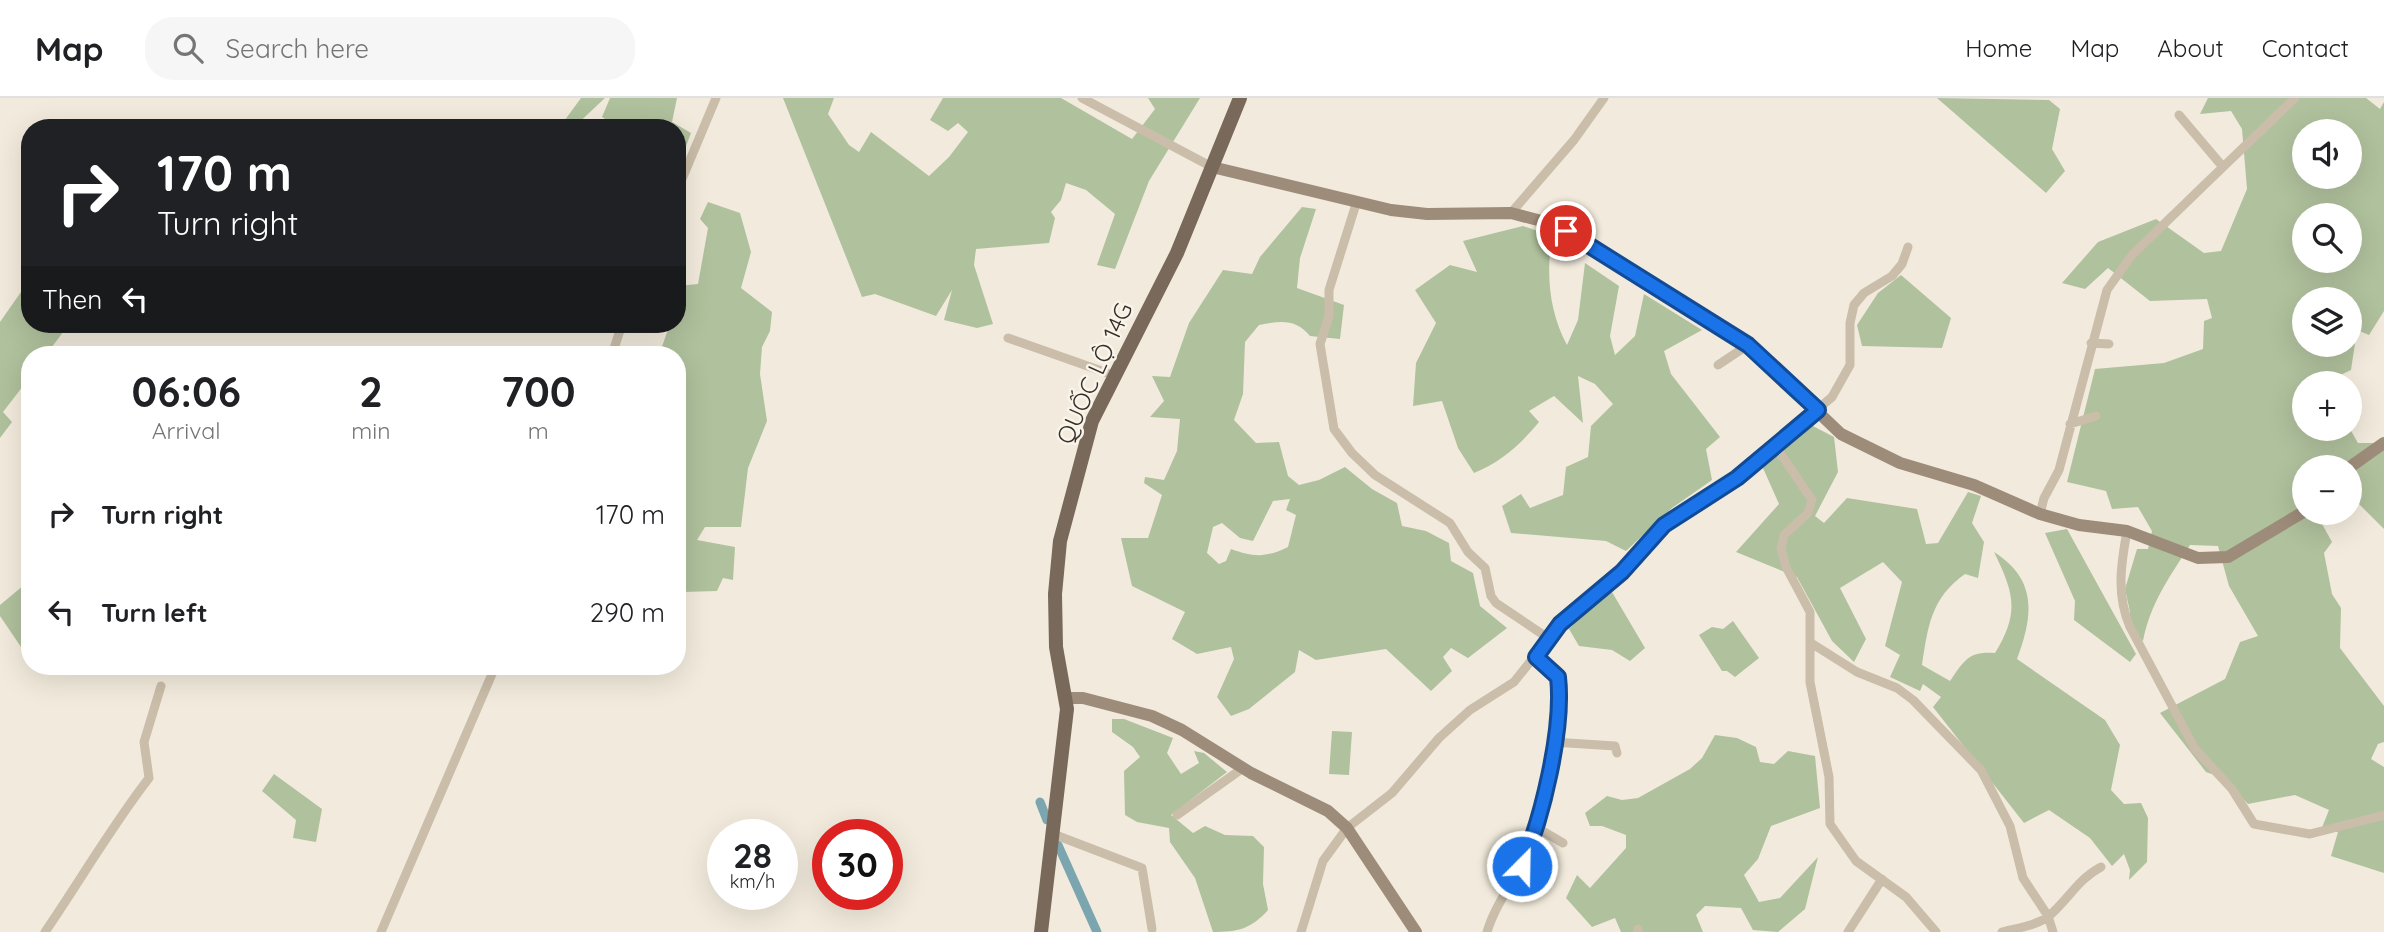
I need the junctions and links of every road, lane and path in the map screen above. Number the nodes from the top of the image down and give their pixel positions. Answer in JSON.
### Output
{"nodes":[{"id":1,"x":716,"y":98,"type":"edge"},
{"id":2,"x":1082,"y":98,"type":"edge"},
{"id":3,"x":1240,"y":98,"type":"edge"},
{"id":4,"x":1604,"y":98,"type":"edge"},
{"id":5,"x":2295,"y":98,"type":"edge"},
{"id":6,"x":2179,"y":115,"type":"dead end"},
{"id":7,"x":1212,"y":167,"type":"junction"},
{"id":8,"x":2222,"y":167,"type":"junction"},
{"id":9,"x":686,"y":170,"type":"edge"},
{"id":10,"x":1356,"y":204,"type":"junction"},
{"id":11,"x":1511,"y":213,"type":"junction"},
{"id":12,"x":1908,"y":247,"type":"dead end"},
{"id":13,"x":1008,"y":338,"type":"dead end"},
{"id":14,"x":2091,"y":343,"type":"junction"},
{"id":15,"x":2109,"y":344,"type":"dead end"},
{"id":16,"x":1748,"y":345,"type":"junction"},
{"id":17,"x":1718,"y":365,"type":"dead end"},
{"id":18,"x":1114,"y":375,"type":"junction"},
{"id":19,"x":1818,"y":410,"type":"junction"},
{"id":20,"x":2096,"y":416,"type":"dead end"},
{"id":21,"x":2070,"y":425,"type":"junction"},
{"id":22,"x":2384,"y":443,"type":"edge"},
{"id":23,"x":1776,"y":447,"type":"junction"},
{"id":24,"x":2362,"y":459,"type":"edge"},
{"id":25,"x":2040,"y":514,"type":"junction"},
{"id":26,"x":2292,"y":519,"type":"edge"},
{"id":27,"x":2127,"y":531,"type":"junction"},
{"id":28,"x":1548,"y":638,"type":"junction"},
{"id":29,"x":1811,"y":643,"type":"junction"},
{"id":30,"x":1536,"y":657,"type":"junction"},
{"id":31,"x":492,"y":675,"type":"edge"},
{"id":32,"x":161,"y":686,"type":"dead end"},
{"id":33,"x":1067,"y":698,"type":"junction"},
{"id":34,"x":1553,"y":742,"type":"junction"},
{"id":35,"x":1617,"y":753,"type":"dead end"},
{"id":36,"x":1243,"y":768,"type":"junction"},
{"id":37,"x":1177,"y":815,"type":"dead end"},
{"id":38,"x":2384,"y":816,"type":"edge"},
{"id":39,"x":1538,"y":824,"type":"junction"},
{"id":40,"x":1347,"y":828,"type":"junction"},
{"id":41,"x":1053,"y":834,"type":"junction"},
{"id":42,"x":1563,"y":842,"type":"dead end"},
{"id":43,"x":2101,"y":867,"type":"dead end"},
{"id":44,"x":1882,"y":879,"type":"junction"},
{"id":45,"x":2048,"y":916,"type":"junction"},
{"id":46,"x":1152,"y":929,"type":"dead end"},
{"id":47,"x":46,"y":932,"type":"edge"},
{"id":48,"x":381,"y":932,"type":"edge"},
{"id":49,"x":1041,"y":932,"type":"edge"},
{"id":50,"x":1301,"y":932,"type":"edge"},
{"id":51,"x":1416,"y":932,"type":"edge"},
{"id":52,"x":1487,"y":932,"type":"edge"},
{"id":53,"x":1848,"y":932,"type":"edge"},
{"id":54,"x":1936,"y":932,"type":"edge"},
{"id":55,"x":2002,"y":932,"type":"edge"},
{"id":56,"x":2053,"y":932,"type":"edge"}],
"edges":[{"from":1,"to":9,"type":"street"},
{"from":2,"to":7,"type":"street"},
{"from":3,"to":7,"type":"main road","name":"QUỐC LỘ 14G"},
{"from":4,"to":11,"type":"street"},
{"from":5,"to":8,"type":"street"},
{"from":6,"to":8,"type":"street"},
{"from":7,"to":10,"type":"street"},
{"from":7,"to":18,"type":"main road","name":"QUỐC LỘ 14G"},
{"from":8,"to":14,"type":"street"},
{"from":10,"to":11,"type":"street"},
{"from":10,"to":28,"type":"street"},
{"from":11,"to":16,"type":"street"},
{"from":12,"to":19,"type":"street"},
{"from":13,"to":18,"type":"street"},
{"from":14,"to":15,"type":"street"},
{"from":14,"to":21,"type":"street"},
{"from":16,"to":17,"type":"street"},
{"from":16,"to":19,"type":"street"},
{"from":18,"to":33,"type":"main road","name":"QUỐC LỘ 14G"},
{"from":19,"to":23,"type":"street"},
{"from":19,"to":25,"type":"street"},
{"from":20,"to":21,"type":"street"},
{"from":21,"to":25,"type":"street"},
{"from":22,"to":24,"type":"street"},
{"from":23,"to":28,"type":"street"},
{"from":23,"to":29,"type":"street"},
{"from":25,"to":27,"type":"street"},
{"from":26,"to":27,"type":"street"},
{"from":27,"to":38,"type":"street"},
{"from":28,"to":30,"type":"street"},
{"from":29,"to":44,"type":"street"},
{"from":29,"to":45,"type":"street"},
{"from":30,"to":34,"type":"street"},
{"from":30,"to":40,"type":"street"},
{"from":31,"to":48,"type":"street"},
{"from":32,"to":47,"type":"street"},
{"from":33,"to":36,"type":"street"},
{"from":33,"to":41,"type":"main road","name":"QUỐC LỘ 14G"},
{"from":34,"to":35,"type":"street"},
{"from":34,"to":39,"type":"street"},
{"from":36,"to":37,"type":"street"},
{"from":36,"to":40,"type":"street"},
{"from":39,"to":42,"type":"street"},
{"from":39,"to":52,"type":"street"},
{"from":40,"to":50,"type":"street"},
{"from":40,"to":51,"type":"street"},
{"from":41,"to":46,"type":"street"},
{"from":41,"to":49,"type":"main road","name":"QUỐC LỘ 14G"},
{"from":43,"to":45,"type":"street"},
{"from":44,"to":53,"type":"street"},
{"from":44,"to":54,"type":"street"},
{"from":45,"to":55,"type":"street"},
{"from":45,"to":56,"type":"street"}]}
